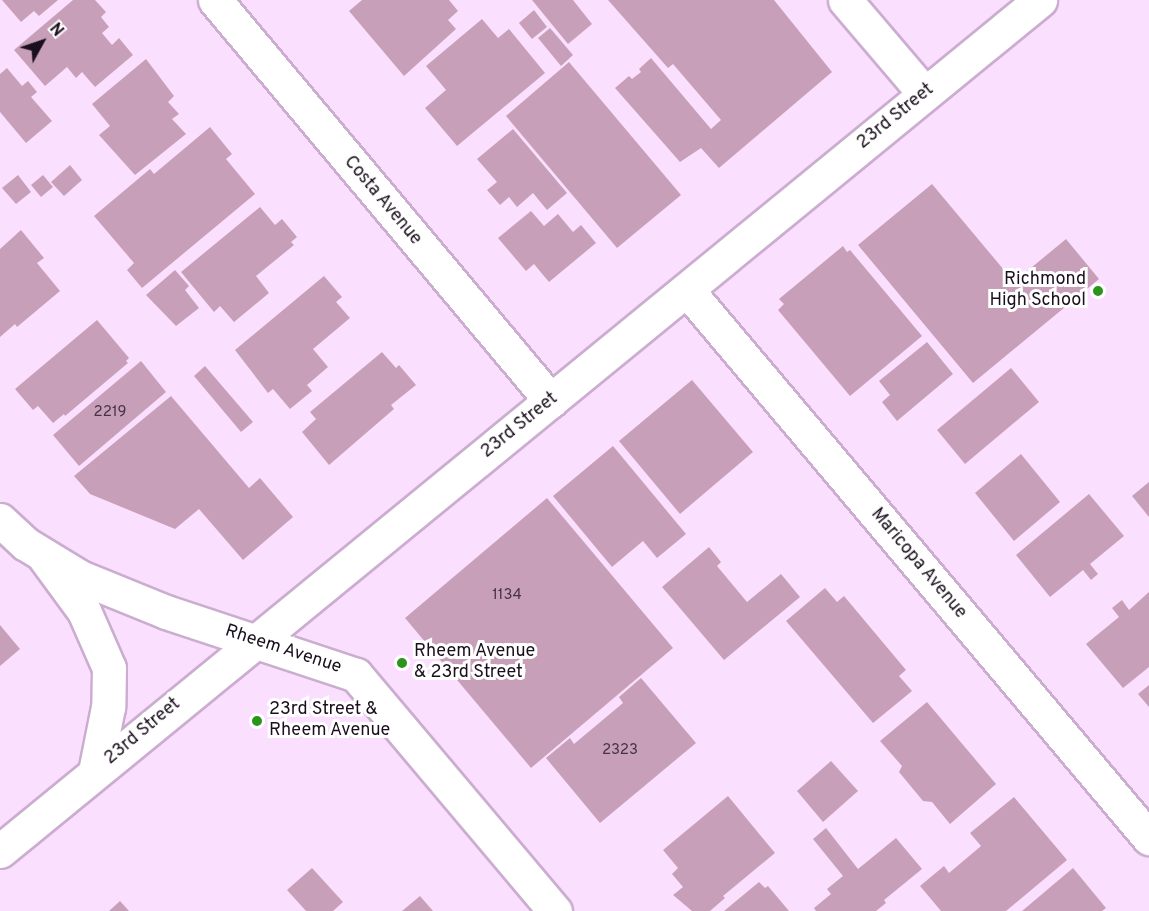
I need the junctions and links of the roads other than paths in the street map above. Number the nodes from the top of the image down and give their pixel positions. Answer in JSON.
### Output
{"nodes":[{"id":1,"x":215,"y":0,"type":"edge"},
{"id":2,"x":845,"y":0,"type":"edge"},
{"id":3,"x":1040,"y":0,"type":"edge"},
{"id":4,"x":925,"y":94,"type":"junction"},
{"id":5,"x":687,"y":290,"type":"junction"},
{"id":6,"x":550,"y":401,"type":"junction"},
{"id":7,"x":0,"y":520,"type":"edge"},
{"id":8,"x":45,"y":558,"type":"junction"},
{"id":9,"x":256,"y":641,"type":"junction"},
{"id":10,"x":95,"y":772,"type":"junction"},
{"id":11,"x":1149,"y":838,"type":"edge"},
{"id":12,"x":0,"y":850,"type":"edge"},
{"id":13,"x":555,"y":911,"type":"edge"}],
"edges":[{"from":1,"to":6,"type":"street","name":"Costa Avenue"},
{"from":2,"to":4,"type":"street"},
{"from":3,"to":4,"type":"street","name":"23rd Street"},
{"from":4,"to":5,"type":"street","name":"23rd Street"},
{"from":5,"to":6,"type":"street","name":"23rd Street"},
{"from":5,"to":11,"type":"street","name":"Maricopa Avenue"},
{"from":6,"to":9,"type":"street","name":"23rd Street"},
{"from":7,"to":8,"type":"street","name":"Rheem Avenue"},
{"from":8,"to":9,"type":"street","name":"Rheem Avenue"},
{"from":8,"to":10,"type":"street"},
{"from":9,"to":10,"type":"street","name":"23rd Street"},
{"from":9,"to":13,"type":"street","name":"Rheem Avenue"},
{"from":10,"to":12,"type":"street","name":"23rd Street"}]}
